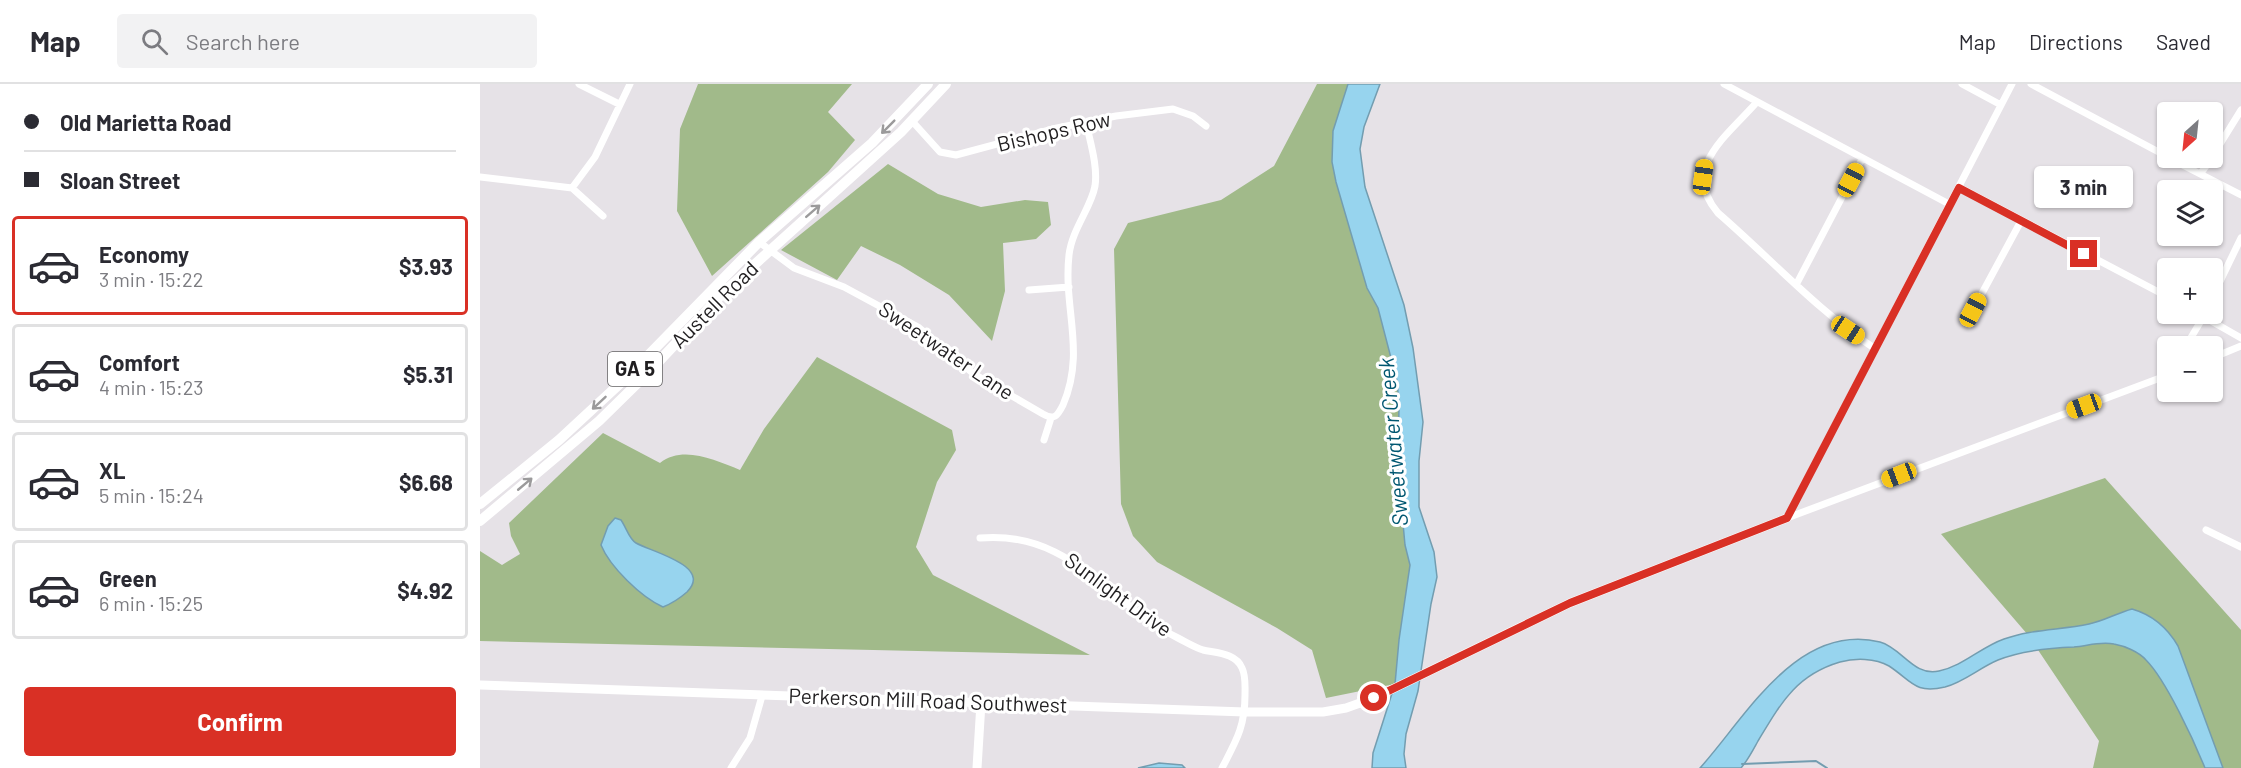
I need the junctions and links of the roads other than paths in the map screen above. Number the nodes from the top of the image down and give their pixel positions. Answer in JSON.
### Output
{"nodes":[{"id":1,"x":579,"y":84,"type":"edge"},
{"id":2,"x":630,"y":84,"type":"edge"},
{"id":3,"x":928,"y":84,"type":"edge"},
{"id":4,"x":946,"y":84,"type":"edge"},
{"id":5,"x":1724,"y":84,"type":"edge"},
{"id":6,"x":1962,"y":84,"type":"edge"},
{"id":7,"x":2012,"y":84,"type":"edge"},
{"id":8,"x":2031,"y":84,"type":"edge"},
{"id":9,"x":1756,"y":103,"type":"junction"},
{"id":10,"x":619,"y":104,"type":"junction"},
{"id":11,"x":2001,"y":105,"type":"junction"},
{"id":12,"x":2241,"y":110,"type":"edge"},
{"id":13,"x":912,"y":121,"type":"junction"},
{"id":14,"x":1086,"y":122,"type":"junction"},
{"id":15,"x":1206,"y":126,"type":"dead end"},
{"id":16,"x":2233,"y":126,"type":"junction"},
{"id":17,"x":2241,"y":130,"type":"edge"},
{"id":18,"x":2223,"y":141,"type":"edge"},
{"id":19,"x":2157,"y":151,"type":"edge"},
{"id":20,"x":1862,"y":159,"type":"junction"},
{"id":21,"x":2191,"y":168,"type":"edge"},
{"id":22,"x":2204,"y":168,"type":"edge"},
{"id":23,"x":2201,"y":173,"type":"junction"},
{"id":24,"x":480,"y":177,"type":"edge"},
{"id":25,"x":572,"y":188,"type":"junction"},
{"id":26,"x":1959,"y":188,"type":"junction"},
{"id":27,"x":2241,"y":195,"type":"edge"},
{"id":28,"x":1948,"y":204,"type":"junction"},
{"id":29,"x":603,"y":216,"type":"dead end"},
{"id":30,"x":2021,"y":221,"type":"junction"},
{"id":31,"x":2241,"y":238,"type":"edge"},
{"id":32,"x":759,"y":243,"type":"junction"},
{"id":33,"x":770,"y":250,"type":"junction"},
{"id":34,"x":2223,"y":275,"type":"edge"},
{"id":35,"x":1796,"y":285,"type":"junction"},
{"id":36,"x":1069,"y":287,"type":"junction"},
{"id":37,"x":1029,"y":290,"type":"dead end"},
{"id":38,"x":2157,"y":291,"type":"edge"},
{"id":39,"x":1973,"y":310,"type":"dead end"},
{"id":40,"x":2218,"y":324,"type":"edge"},
{"id":41,"x":2241,"y":338,"type":"edge"},
{"id":42,"x":2241,"y":346,"type":"edge"},
{"id":43,"x":1874,"y":348,"type":"junction"},
{"id":44,"x":2223,"y":353,"type":"edge"},
{"id":45,"x":2157,"y":379,"type":"edge"},
{"id":46,"x":1051,"y":418,"type":"junction"},
{"id":47,"x":1044,"y":440,"type":"dead end"},
{"id":48,"x":480,"y":504,"type":"edge"},
{"id":49,"x":1787,"y":518,"type":"junction"},
{"id":50,"x":480,"y":521,"type":"edge"},
{"id":51,"x":2206,"y":530,"type":"dead end"},
{"id":52,"x":980,"y":538,"type":"dead end"},
{"id":53,"x":2241,"y":547,"type":"edge"},
{"id":54,"x":480,"y":686,"type":"edge"},
{"id":55,"x":762,"y":696,"type":"junction"},
{"id":56,"x":981,"y":703,"type":"junction"},
{"id":57,"x":1245,"y":712,"type":"junction"},
{"id":58,"x":731,"y":768,"type":"edge"},
{"id":59,"x":976,"y":768,"type":"edge"},
{"id":60,"x":1222,"y":768,"type":"edge"}],
"edges":[{"from":1,"to":10,"type":"street"},
{"from":2,"to":10,"type":"street"},
{"from":3,"to":32,"type":"main road","name":"Austell Road","number":"GA 5","one_way":true},
{"from":4,"to":13,"type":"main road","name":"Austell Road","number":"GA 5"},
{"from":5,"to":9,"type":"street"},
{"from":6,"to":11,"type":"street"},
{"from":7,"to":11,"type":"street"},
{"from":8,"to":19,"type":"street"},
{"from":9,"to":20,"type":"street"},
{"from":9,"to":35,"type":"street"},
{"from":10,"to":25,"type":"street"},
{"from":11,"to":26,"type":"street"},
{"from":12,"to":16,"type":"street"},
{"from":13,"to":14,"type":"street","name":"Bishops Row"},
{"from":33,"to":13,"type":"main road","name":"Austell Road","number":"GA 5","one_way":true},
{"from":14,"to":15,"type":"street","name":"Bishops Row"},
{"from":14,"to":36,"type":"street"},
{"from":16,"to":17,"type":"street"},
{"from":16,"to":18,"type":"street"},
{"from":20,"to":28,"type":"street"},
{"from":20,"to":35,"type":"street"},
{"from":21,"to":23,"type":"street"},
{"from":22,"to":23,"type":"street"},
{"from":23,"to":27,"type":"street"},
{"from":24,"to":25,"type":"street"},
{"from":25,"to":29,"type":"street"},
{"from":26,"to":28,"type":"street"},
{"from":26,"to":30,"type":"street"},
{"from":28,"to":43,"type":"street"},
{"from":30,"to":38,"type":"street"},
{"from":30,"to":39,"type":"street"},
{"from":31,"to":34,"type":"street"},
{"from":32,"to":33,"type":"street","name":"Sweetwater Lane"},
{"from":32,"to":48,"type":"main road","name":"Austell Road","number":"GA 5","one_way":true},
{"from":33,"to":46,"type":"street","name":"Sweetwater Lane"},
{"from":50,"to":33,"type":"main road","name":"Austell Road","number":"GA 5","one_way":true},
{"from":35,"to":43,"type":"street"},
{"from":36,"to":37,"type":"street"},
{"from":36,"to":46,"type":"street"},
{"from":40,"to":41,"type":"street"},
{"from":42,"to":44,"type":"street"},
{"from":43,"to":49,"type":"street"},
{"from":45,"to":49,"type":"street"},
{"from":46,"to":47,"type":"street"},
{"from":49,"to":57,"type":"street","name":"Perkerson Mill Road Southwest"},
{"from":51,"to":53,"type":"street"},
{"from":52,"to":57,"type":"street","name":"Sunlight Drive"},
{"from":54,"to":55,"type":"street","name":"Perkerson Mill Road Southwest"},
{"from":55,"to":56,"type":"street","name":"Perkerson Mill Road Southwest"},
{"from":55,"to":58,"type":"street"},
{"from":56,"to":57,"type":"street","name":"Perkerson Mill Road Southwest"},
{"from":56,"to":59,"type":"street"},
{"from":57,"to":60,"type":"street"}]}
